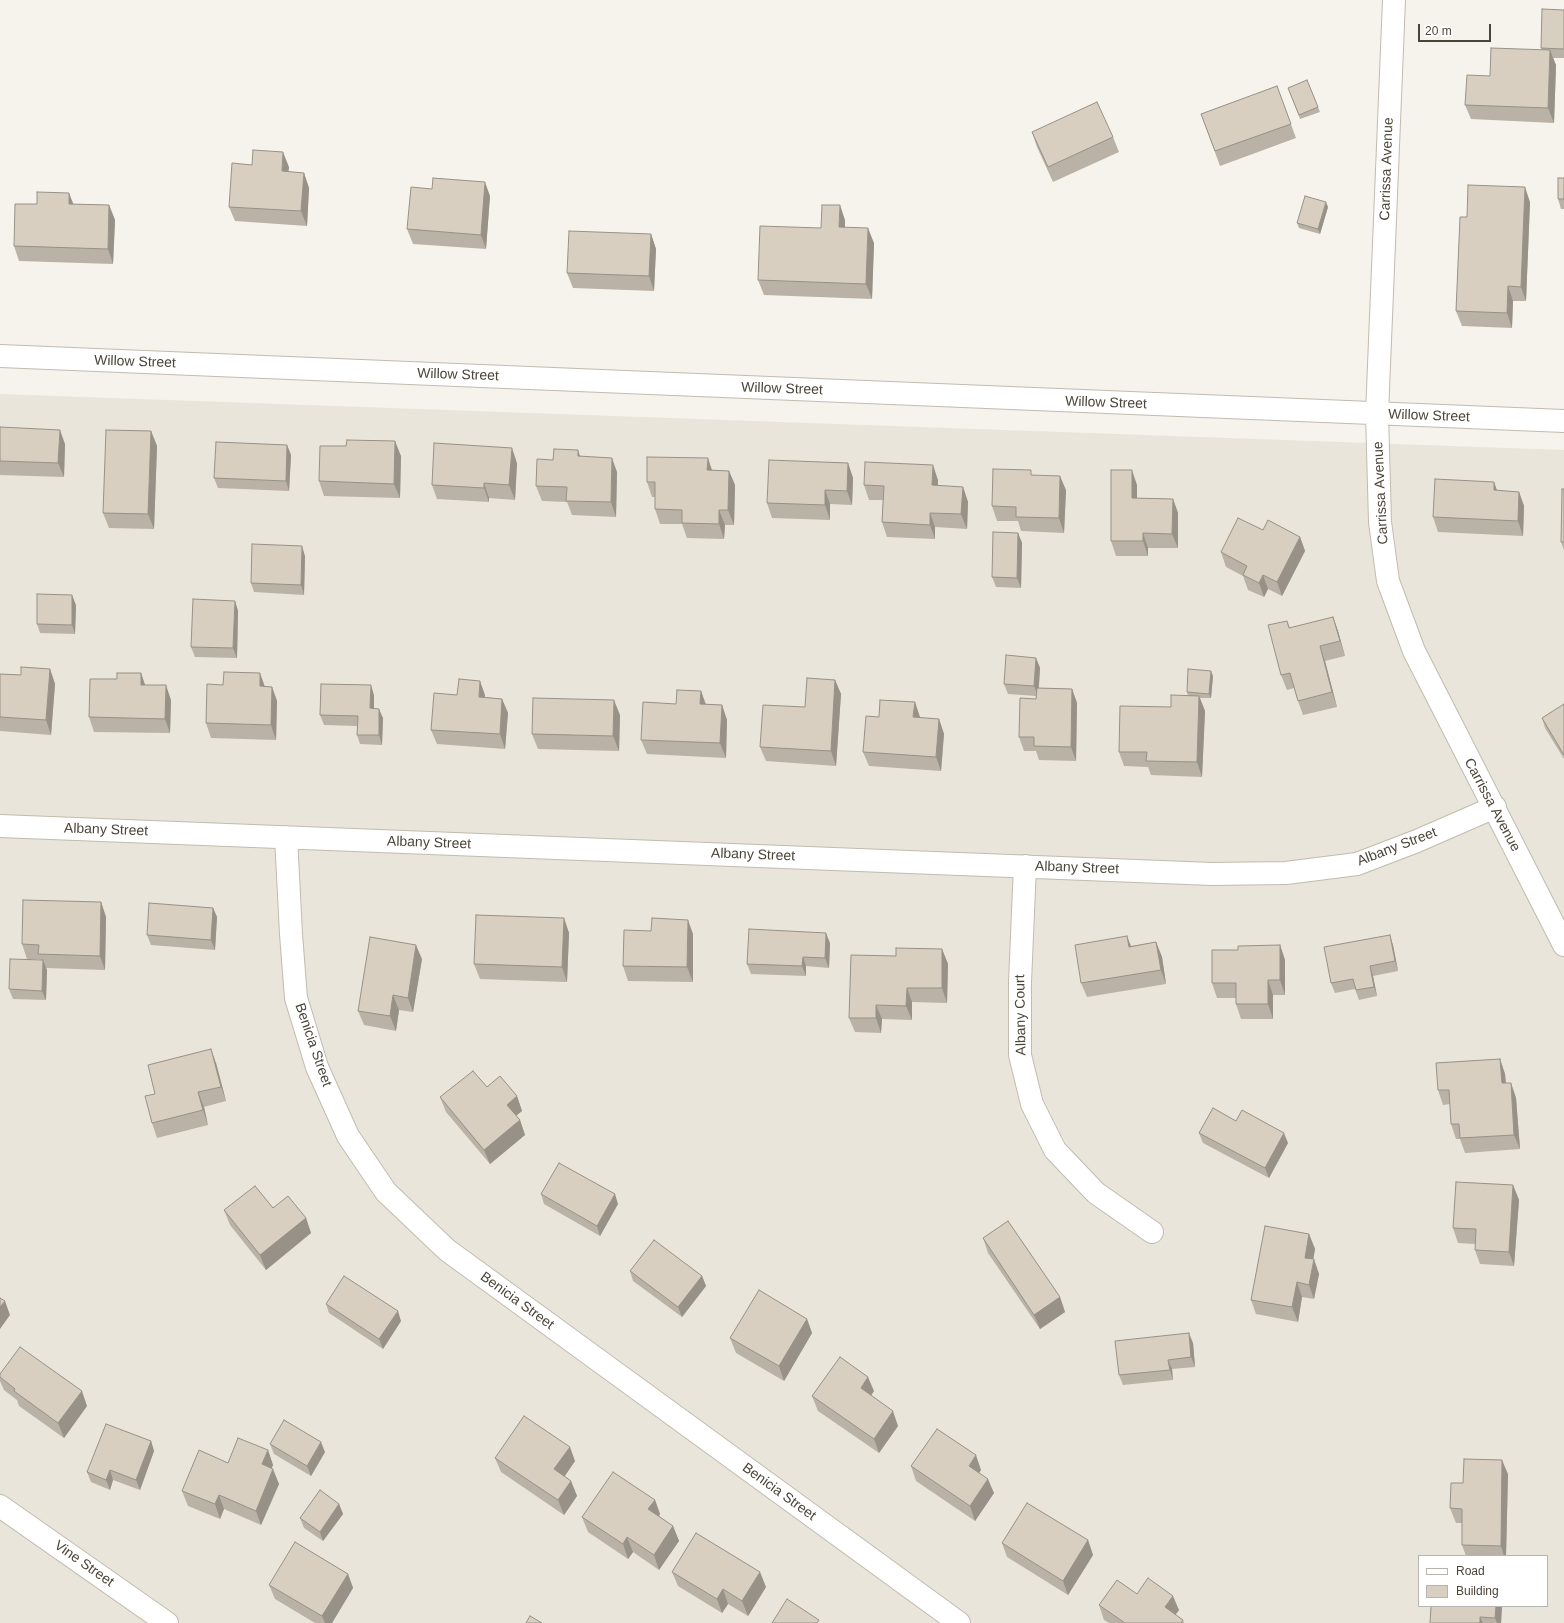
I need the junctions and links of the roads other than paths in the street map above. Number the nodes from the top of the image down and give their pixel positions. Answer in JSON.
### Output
{"nodes":[{"id":1,"x":1394,"y":0,"type":"edge"},
{"id":2,"x":0,"y":356,"type":"edge"},
{"id":3,"x":1377,"y":414,"type":"junction"},
{"id":4,"x":1564,"y":421,"type":"edge"},
{"id":5,"x":1494,"y":807,"type":"junction"},
{"id":6,"x":0,"y":826,"type":"edge"},
{"id":7,"x":286,"y":837,"type":"junction"},
{"id":8,"x":1025,"y":866,"type":"junction"},
{"id":9,"x":1564,"y":944,"type":"edge"},
{"id":10,"x":1152,"y":1232,"type":"dead end"},
{"id":11,"x":0,"y":1506,"type":"edge"},
{"id":12,"x":167,"y":1623,"type":"edge"},
{"id":13,"x":959,"y":1623,"type":"edge"}],
"edges":[{"from":1,"to":3,"type":"street","name":"Carrissa Avenue"},
{"from":2,"to":3,"type":"street","name":"Willow Street"},
{"from":3,"to":4,"type":"street","name":"Willow Street"},
{"from":3,"to":5,"type":"street","name":"Carrissa Avenue"},
{"from":5,"to":8,"type":"street","name":"Albany Street"},
{"from":5,"to":9,"type":"street","name":"Carrissa Avenue"},
{"from":6,"to":7,"type":"street","name":"Albany Street"},
{"from":7,"to":8,"type":"street","name":"Albany Street"},
{"from":7,"to":13,"type":"street","name":"Benicia Street"},
{"from":8,"to":10,"type":"street","name":"Albany Court"},
{"from":11,"to":12,"type":"street","name":"Vine Street"}]}
